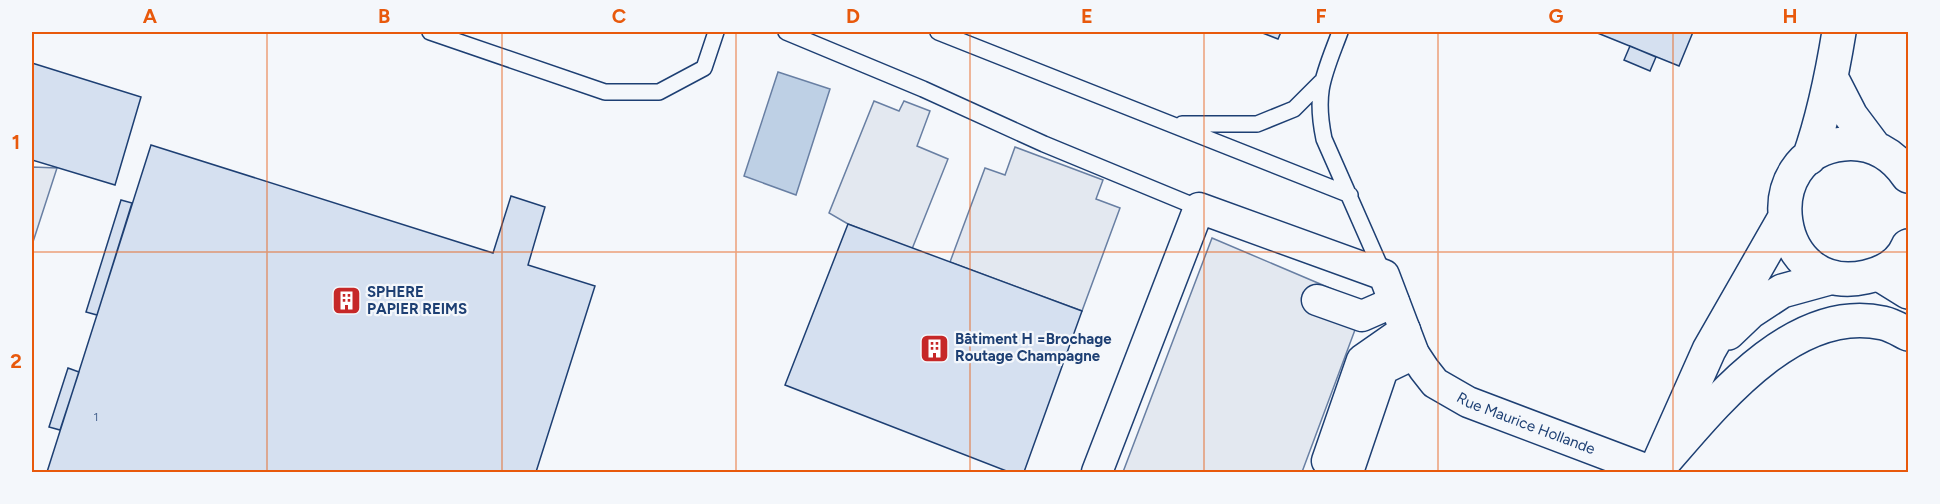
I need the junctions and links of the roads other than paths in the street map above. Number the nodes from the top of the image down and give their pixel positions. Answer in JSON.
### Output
{"nodes":[{"id":1,"x":430,"y":32,"type":"edge"},
{"id":2,"x":716,"y":32,"type":"edge"},
{"id":3,"x":786,"y":32,"type":"edge"},
{"id":4,"x":938,"y":32,"type":"edge"},
{"id":5,"x":1340,"y":32,"type":"edge"},
{"id":6,"x":1839,"y":32,"type":"edge"},
{"id":7,"x":1832,"y":79,"type":"junction"},
{"id":8,"x":1321,"y":82,"type":"junction"},
{"id":9,"x":1172,"y":124,"type":"junction"},
{"id":10,"x":1809,"y":158,"type":"junction"},
{"id":11,"x":1898,"y":164,"type":"edge"},
{"id":12,"x":1350,"y":195,"type":"junction"},
{"id":13,"x":1199,"y":208,"type":"junction"},
{"id":14,"x":1784,"y":219,"type":"junction"},
{"id":15,"x":1908,"y":246,"type":"edge"},
{"id":16,"x":1879,"y":274,"type":"junction"},
{"id":17,"x":1833,"y":277,"type":"junction"},
{"id":18,"x":1389,"y":289,"type":"junction"},
{"id":19,"x":1908,"y":292,"type":"edge"},
{"id":20,"x":1317,"y":300,"type":"dead end"},
{"id":21,"x":1908,"y":334,"type":"edge"},
{"id":22,"x":1410,"y":342,"type":"junction"},
{"id":23,"x":1709,"y":350,"type":"junction"},
{"id":24,"x":1338,"y":465,"type":"dead end"},
{"id":25,"x":1097,"y":472,"type":"edge"},
{"id":26,"x":1654,"y":472,"type":"edge"}],
"edges":[{"from":1,"to":2,"type":"lane"},
{"from":3,"to":13,"type":"lane"},
{"from":4,"to":9,"type":"lane"},
{"from":5,"to":8,"type":"lane"},
{"from":6,"to":7,"type":"street"},
{"from":7,"to":10,"type":"street"},
{"from":7,"to":11,"type":"street"},
{"from":8,"to":9,"type":"lane"},
{"from":8,"to":12,"type":"lane"},
{"from":9,"to":12,"type":"lane"},
{"from":10,"to":11,"type":"street"},
{"from":10,"to":14,"type":"street"},
{"from":12,"to":18,"type":"lane"},
{"from":13,"to":18,"type":"street"},
{"from":13,"to":25,"type":"street"},
{"from":14,"to":17,"type":"street"},
{"from":14,"to":23,"type":"street"},
{"from":15,"to":16,"type":"street"},
{"from":16,"to":17,"type":"street"},
{"from":16,"to":19,"type":"street"},
{"from":17,"to":23,"type":"street"},
{"from":18,"to":20,"type":"street"},
{"from":18,"to":22,"type":"street","name":"Rue Maurice Hollande"},
{"from":21,"to":26,"type":"street"},
{"from":22,"to":24,"type":"street"},
{"from":22,"to":26,"type":"street","name":"Rue Maurice Hollande"},
{"from":23,"to":26,"type":"street"}]}
